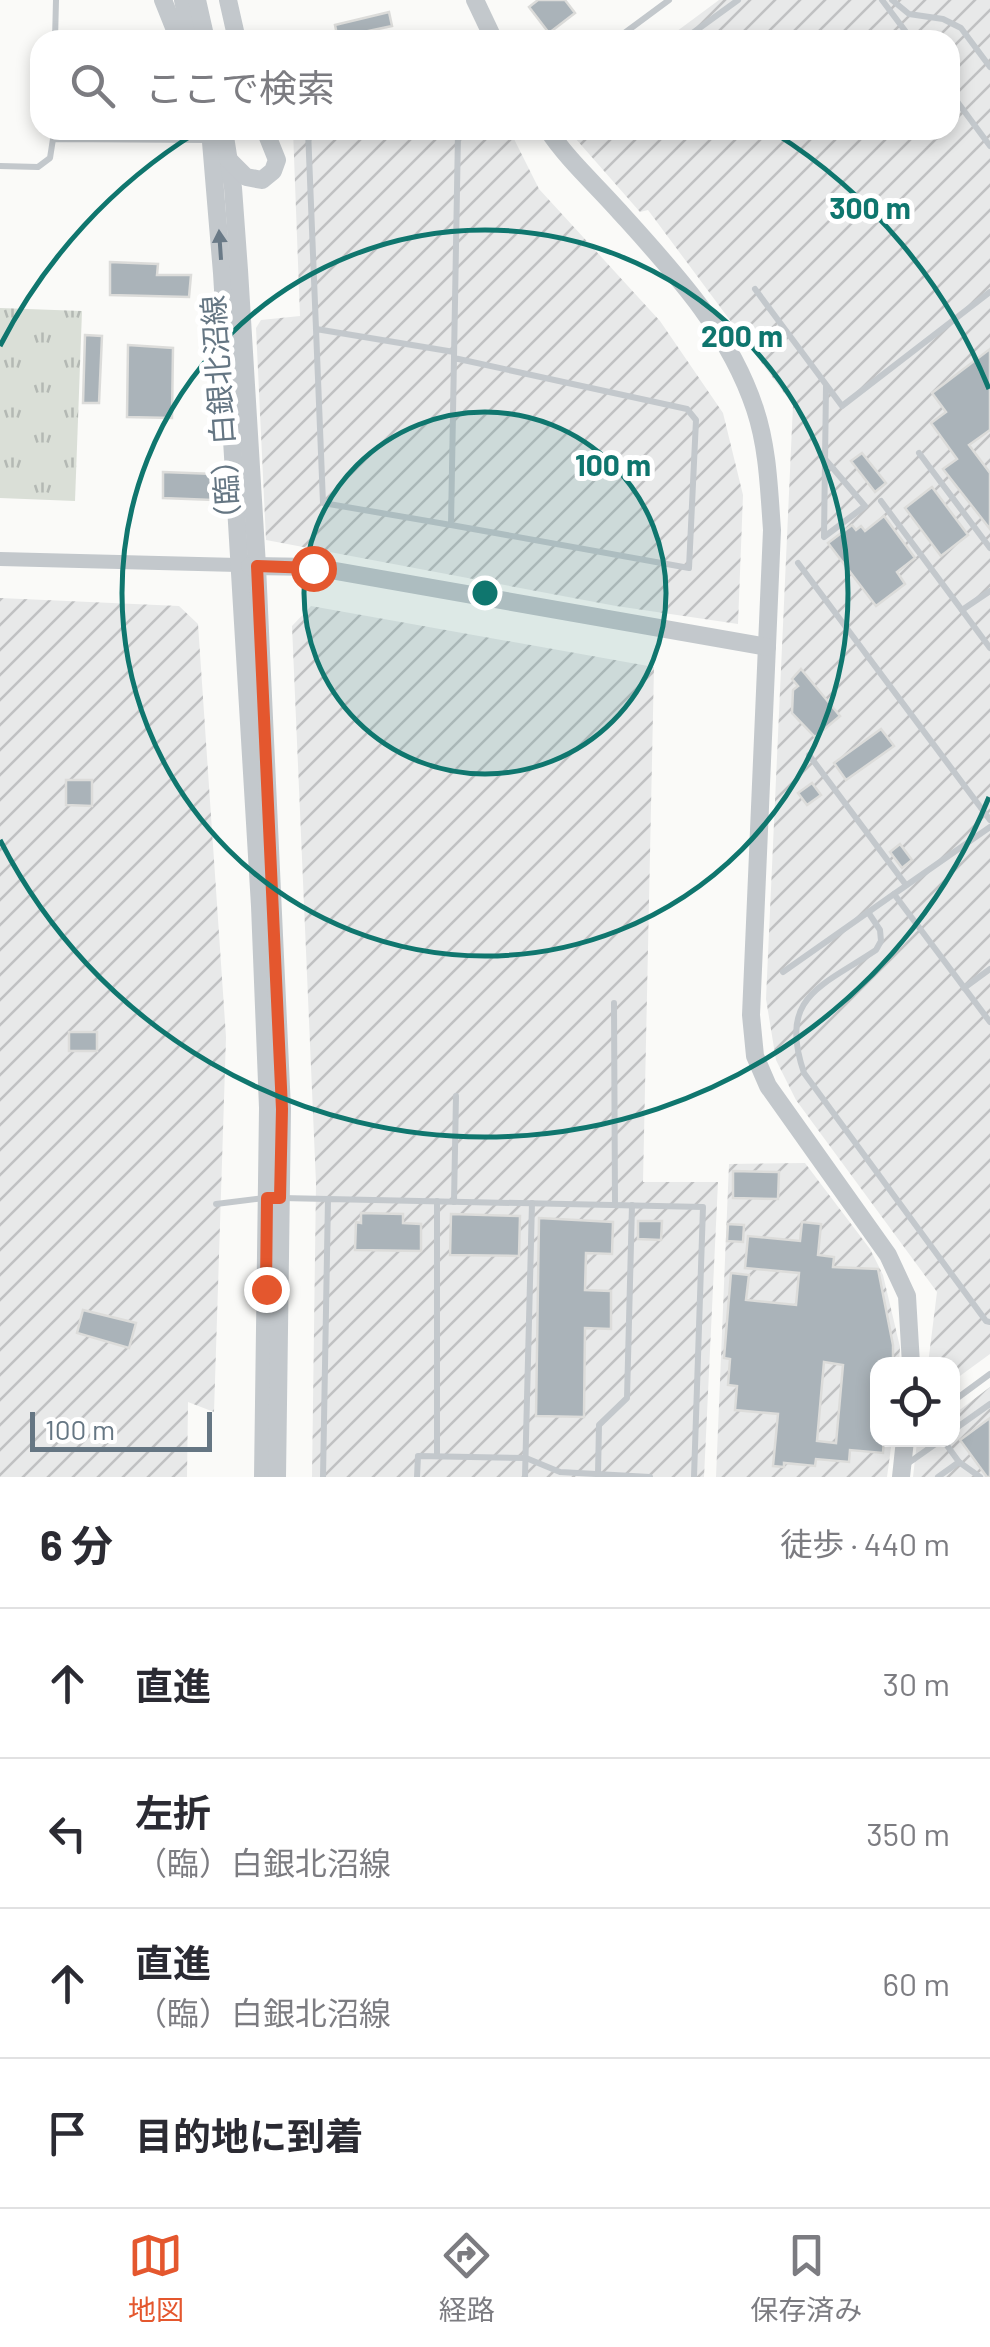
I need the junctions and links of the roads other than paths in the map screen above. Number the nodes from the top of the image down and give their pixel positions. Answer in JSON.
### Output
{"nodes":[{"id":1,"x":56,"y":0,"type":"edge"},
{"id":2,"x":164,"y":0,"type":"edge"},
{"id":3,"x":182,"y":0,"type":"edge"},
{"id":4,"x":197,"y":0,"type":"edge"},
{"id":5,"x":228,"y":0,"type":"edge"},
{"id":6,"x":475,"y":0,"type":"edge"},
{"id":7,"x":669,"y":0,"type":"edge"},
{"id":8,"x":738,"y":0,"type":"edge"},
{"id":9,"x":882,"y":0,"type":"edge"},
{"id":10,"x":892,"y":0,"type":"edge"},
{"id":11,"x":55,"y":30,"type":"edge"},
{"id":12,"x":175,"y":30,"type":"edge"},
{"id":13,"x":189,"y":30,"type":"edge"},
{"id":14,"x":204,"y":30,"type":"edge"},
{"id":15,"x":235,"y":30,"type":"edge"},
{"id":16,"x":489,"y":30,"type":"edge"},
{"id":17,"x":628,"y":30,"type":"edge"},
{"id":18,"x":697,"y":30,"type":"edge"},
{"id":19,"x":904,"y":30,"type":"edge"},
{"id":20,"x":990,"y":67,"type":"edge"},
{"id":21,"x":960,"y":106,"type":"edge"},
{"id":22,"x":53,"y":140,"type":"edge"},
{"id":23,"x":216,"y":140,"type":"edge"},
{"id":24,"x":219,"y":140,"type":"edge"},
{"id":25,"x":270,"y":140,"type":"edge"},
{"id":26,"x":308,"y":140,"type":"edge"},
{"id":27,"x":457,"y":140,"type":"edge"},
{"id":28,"x":557,"y":140,"type":"edge"},
{"id":29,"x":990,"y":146,"type":"edge"},
{"id":30,"x":228,"y":158,"type":"junction"},
{"id":31,"x":0,"y":166,"type":"edge"},
{"id":32,"x":262,"y":180,"type":"junction"},
{"id":33,"x":234,"y":208,"type":"junction"},
{"id":34,"x":755,"y":290,"type":"dead end"},
{"id":35,"x":990,"y":292,"type":"edge"},
{"id":36,"x":316,"y":330,"type":"junction"},
{"id":37,"x":454,"y":355,"type":"junction"},
{"id":38,"x":826,"y":385,"type":"junction"},
{"id":39,"x":919,"y":453,"type":"dead end"},
{"id":40,"x":825,"y":459,"type":"junction"},
{"id":41,"x":882,"y":501,"type":"dead end"},
{"id":42,"x":451,"y":524,"type":"junction"},
{"id":43,"x":990,"y":548,"type":"edge"},
{"id":44,"x":0,"y":559,"type":"edge"},
{"id":45,"x":798,"y":563,"type":"dead end"},
{"id":46,"x":248,"y":566,"type":"junction"},
{"id":47,"x":990,"y":590,"type":"edge"},
{"id":48,"x":962,"y":610,"type":"junction"},
{"id":49,"x":767,"y":647,"type":"junction"},
{"id":50,"x":990,"y":648,"type":"edge"},
{"id":51,"x":808,"y":755,"type":"dead end"},
{"id":52,"x":990,"y":823,"type":"edge"},
{"id":53,"x":906,"y":885,"type":"junction"},
{"id":54,"x":894,"y":894,"type":"junction"},
{"id":55,"x":868,"y":912,"type":"junction"},
{"id":56,"x":990,"y":969,"type":"edge"},
{"id":57,"x":783,"y":972,"type":"dead end"},
{"id":58,"x":964,"y":988,"type":"junction"},
{"id":59,"x":614,"y":1003,"type":"dead end"},
{"id":60,"x":990,"y":1022,"type":"edge"},
{"id":61,"x":456,"y":1096,"type":"dead end"},
{"id":62,"x":274,"y":1198,"type":"junction"},
{"id":63,"x":328,"y":1199,"type":"junction"},
{"id":64,"x":437,"y":1202,"type":"junction"},
{"id":65,"x":454,"y":1202,"type":"junction"},
{"id":66,"x":216,"y":1204,"type":"dead end"},
{"id":67,"x":532,"y":1204,"type":"junction"},
{"id":68,"x":614,"y":1205,"type":"junction"},
{"id":69,"x":632,"y":1206,"type":"junction"},
{"id":70,"x":990,"y":1322,"type":"edge"},
{"id":71,"x":910,"y":1357,"type":"edge"},
{"id":72,"x":990,"y":1374,"type":"edge"},
{"id":73,"x":960,"y":1396,"type":"edge"},
{"id":74,"x":990,"y":1404,"type":"edge"},
{"id":75,"x":960,"y":1425,"type":"edge"},
{"id":76,"x":270,"y":1427,"type":"junction"},
{"id":77,"x":904,"y":1447,"type":"edge"},
{"id":78,"x":933,"y":1447,"type":"edge"},
{"id":79,"x":947,"y":1447,"type":"edge"},
{"id":80,"x":436,"y":1456,"type":"junction"},
{"id":81,"x":526,"y":1458,"type":"junction"},
{"id":82,"x":959,"y":1462,"type":"junction"},
{"id":83,"x":901,"y":1472,"type":"edge"},
{"id":84,"x":598,"y":1474,"type":"junction"},
{"id":85,"x":264,"y":1477,"type":"edge"},
{"id":86,"x":277,"y":1477,"type":"edge"},
{"id":87,"x":323,"y":1477,"type":"edge"},
{"id":88,"x":417,"y":1477,"type":"edge"},
{"id":89,"x":525,"y":1477,"type":"edge"},
{"id":90,"x":650,"y":1477,"type":"edge"},
{"id":91,"x":694,"y":1477,"type":"edge"},
{"id":92,"x":938,"y":1477,"type":"edge"},
{"id":93,"x":980,"y":1477,"type":"edge"}],
"edges":[{"from":1,"to":11,"type":"lane"},
{"from":2,"to":12,"type":"street"},
{"from":3,"to":13,"type":"street"},
{"from":4,"to":14,"type":"street"},
{"from":5,"to":15,"type":"street"},
{"from":6,"to":16,"type":"street"},
{"from":7,"to":17,"type":"lane"},
{"from":8,"to":18,"type":"lane"},
{"from":9,"to":19,"type":"lane"},
{"from":10,"to":20,"type":"lane"},
{"from":21,"to":29,"type":"lane"},
{"from":22,"to":31,"type":"lane"},
{"from":46,"to":23,"type":"street","name":"（臨）白銀北沼線","one_way":true},
{"from":24,"to":30,"type":"street","name":"（臨）白銀北沼線"},
{"from":25,"to":32,"type":"street"},
{"from":26,"to":36,"type":"lane"},
{"from":27,"to":37,"type":"lane"},
{"from":28,"to":49,"type":"street"},
{"from":30,"to":32,"type":"street"},
{"from":30,"to":33,"type":"street","name":"（臨）白銀北沼線"},
{"from":32,"to":33,"type":"street"},
{"from":33,"to":46,"type":"street","name":"（臨）白銀北沼線"},
{"from":34,"to":38,"type":"lane"},
{"from":35,"to":38,"type":"lane"},
{"from":36,"to":37,"type":"lane"},
{"from":36,"to":42,"type":"lane"},
{"from":37,"to":42,"type":"lane"},
{"from":37,"to":42,"type":"lane"},
{"from":38,"to":40,"type":"lane"},
{"from":39,"to":43,"type":"lane"},
{"from":40,"to":40,"type":"lane"},
{"from":41,"to":48,"type":"lane"},
{"from":44,"to":46,"type":"street"},
{"from":45,"to":52,"type":"lane"},
{"from":46,"to":49,"type":"street"},
{"from":46,"to":62,"type":"street","name":"（臨）白銀北沼線"},
{"from":47,"to":48,"type":"lane"},
{"from":48,"to":50,"type":"lane"},
{"from":49,"to":71,"type":"street"},
{"from":51,"to":53,"type":"lane"},
{"from":52,"to":53,"type":"lane"},
{"from":53,"to":54,"type":"lane"},
{"from":54,"to":55,"type":"lane"},
{"from":54,"to":58,"type":"lane"},
{"from":55,"to":57,"type":"lane"},
{"from":55,"to":70,"type":"lane"},
{"from":56,"to":58,"type":"lane"},
{"from":58,"to":60,"type":"lane"},
{"from":59,"to":68,"type":"lane"},
{"from":61,"to":65,"type":"lane"},
{"from":62,"to":63,"type":"lane"},
{"from":62,"to":66,"type":"lane"},
{"from":62,"to":76,"type":"street","name":"（臨）白銀北沼線"},
{"from":63,"to":64,"type":"lane"},
{"from":63,"to":87,"type":"lane"},
{"from":64,"to":65,"type":"lane"},
{"from":64,"to":80,"type":"lane"},
{"from":65,"to":67,"type":"lane"},
{"from":67,"to":68,"type":"lane"},
{"from":67,"to":81,"type":"lane"},
{"from":68,"to":69,"type":"lane"},
{"from":69,"to":84,"type":"lane"},
{"from":69,"to":91,"type":"lane"},
{"from":72,"to":73,"type":"lane"},
{"from":74,"to":75,"type":"lane"},
{"from":76,"to":85,"type":"street","name":"（臨）白銀北沼線"},
{"from":76,"to":86,"type":"street","name":"（臨）白銀北沼線"},
{"from":77,"to":83,"type":"street"},
{"from":78,"to":83,"type":"lane"},
{"from":79,"to":82,"type":"lane"},
{"from":80,"to":81,"type":"lane"},
{"from":80,"to":88,"type":"lane"},
{"from":81,"to":84,"type":"lane"},
{"from":81,"to":89,"type":"lane"},
{"from":82,"to":92,"type":"lane"},
{"from":82,"to":93,"type":"lane"},
{"from":84,"to":90,"type":"lane"}]}
